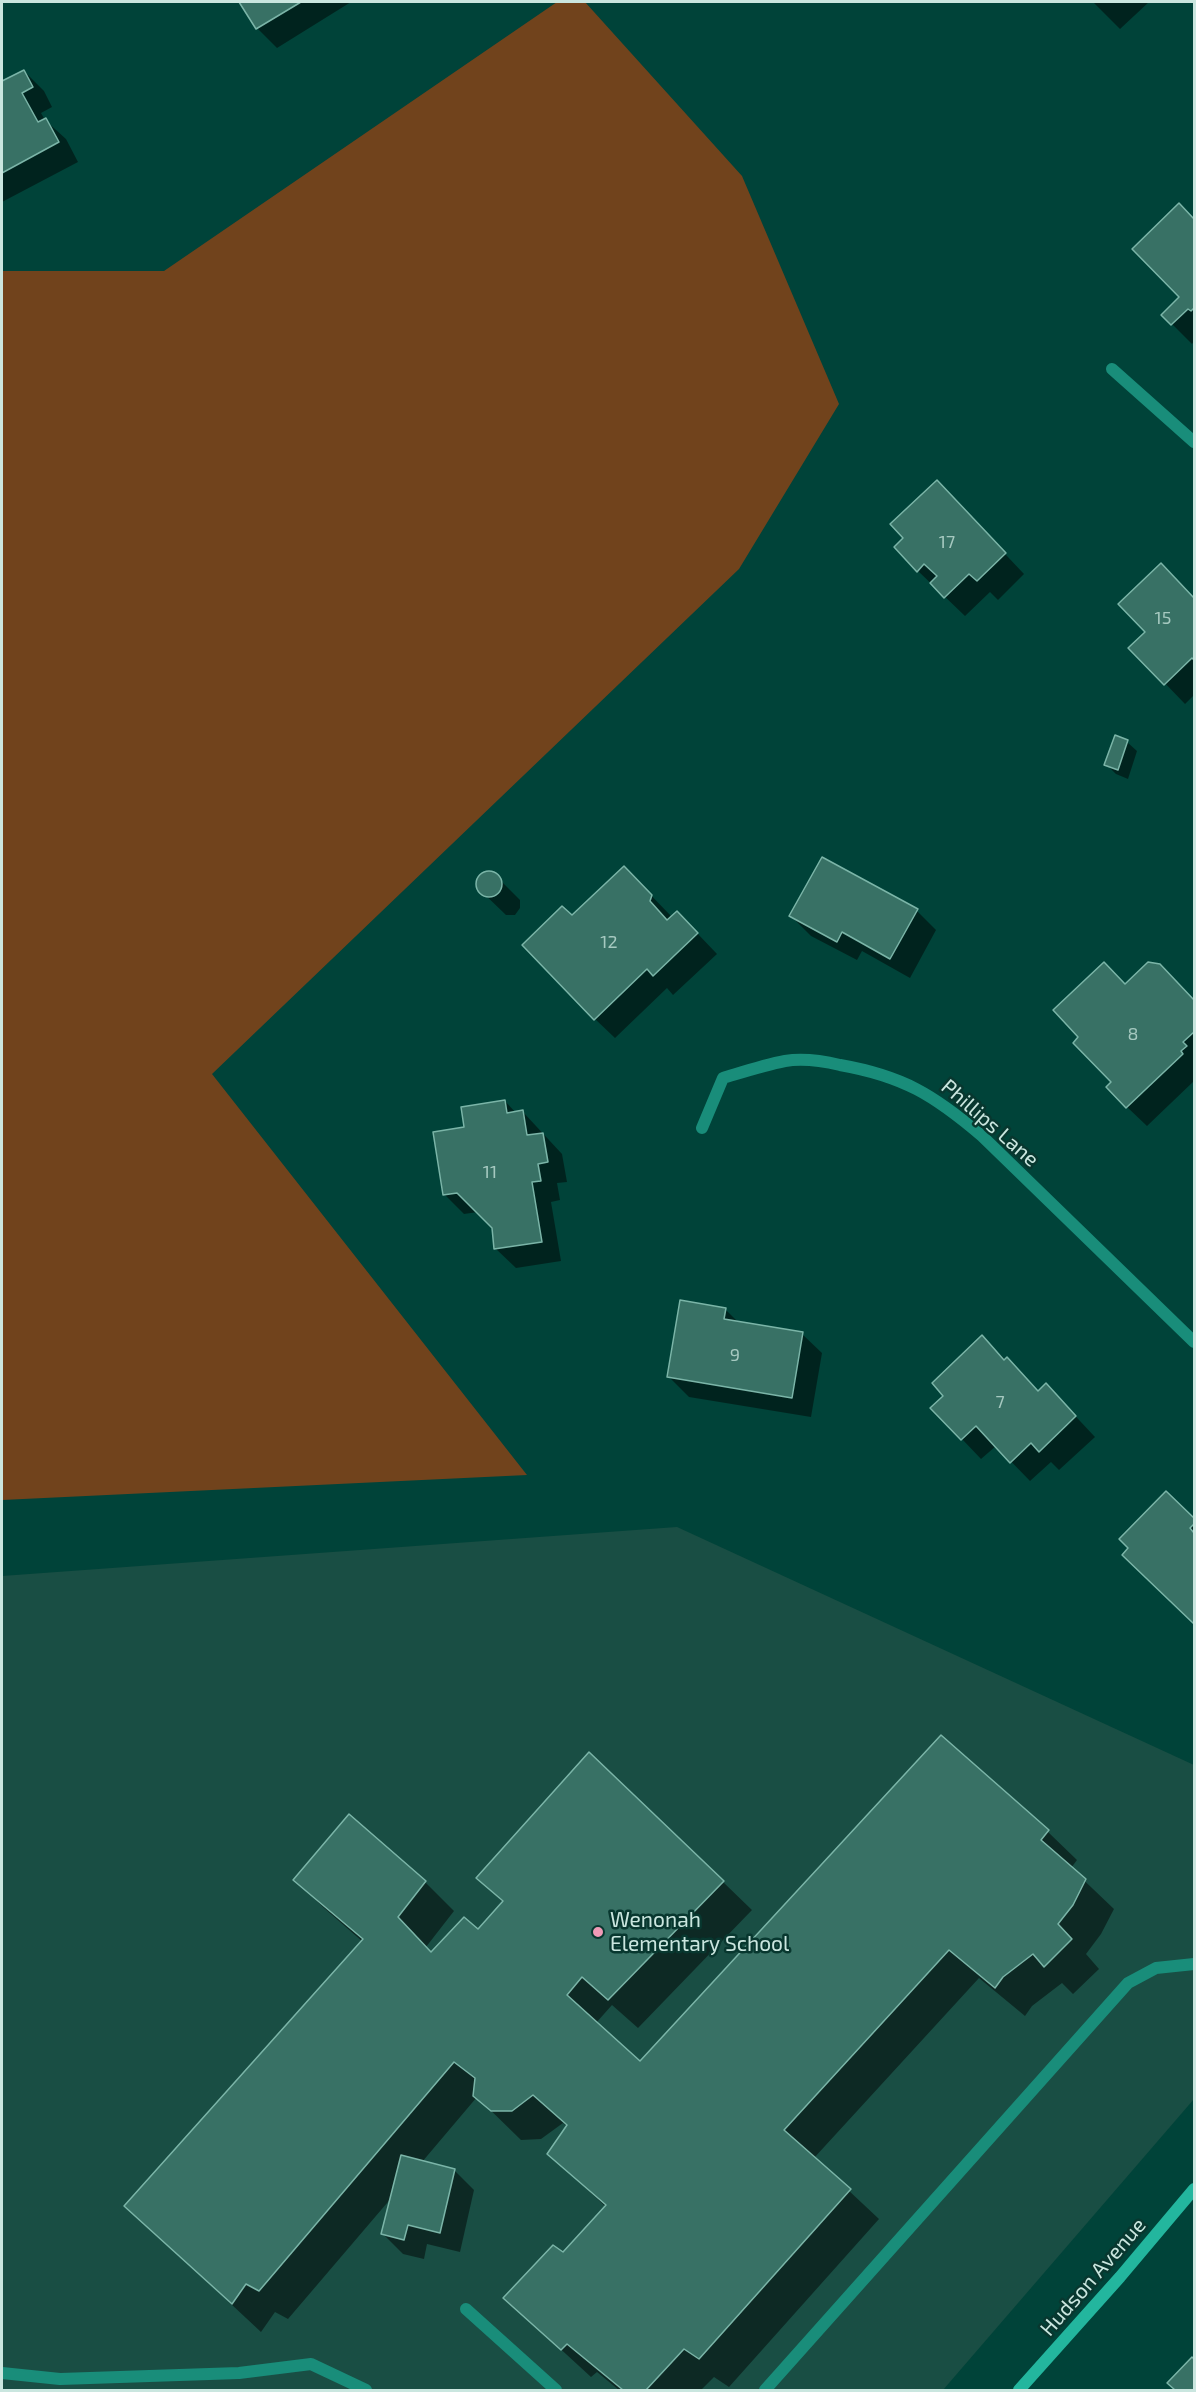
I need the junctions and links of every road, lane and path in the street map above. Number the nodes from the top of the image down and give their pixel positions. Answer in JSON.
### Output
{"nodes":[{"id":1,"x":1112,"y":369,"type":"dead end"},
{"id":2,"x":1194,"y":442,"type":"edge"},
{"id":3,"x":702,"y":1128,"type":"dead end"},
{"id":4,"x":1194,"y":1342,"type":"edge"},
{"id":5,"x":1194,"y":1964,"type":"edge"},
{"id":6,"x":1194,"y":2189,"type":"edge"},
{"id":7,"x":466,"y":2309,"type":"dead end"},
{"id":8,"x":2,"y":2373,"type":"edge"},
{"id":9,"x":366,"y":2391,"type":"edge"},
{"id":10,"x":556,"y":2391,"type":"edge"},
{"id":11,"x":765,"y":2391,"type":"edge"},
{"id":12,"x":1019,"y":2391,"type":"edge"}],
"edges":[{"from":1,"to":2,"type":"street"},
{"from":3,"to":4,"type":"street","name":"Phillips Lane"},
{"from":5,"to":11,"type":"street"},
{"from":6,"to":12,"type":"street","name":"Hudson Avenue"},
{"from":7,"to":10,"type":"street"},
{"from":8,"to":9,"type":"street"}]}
